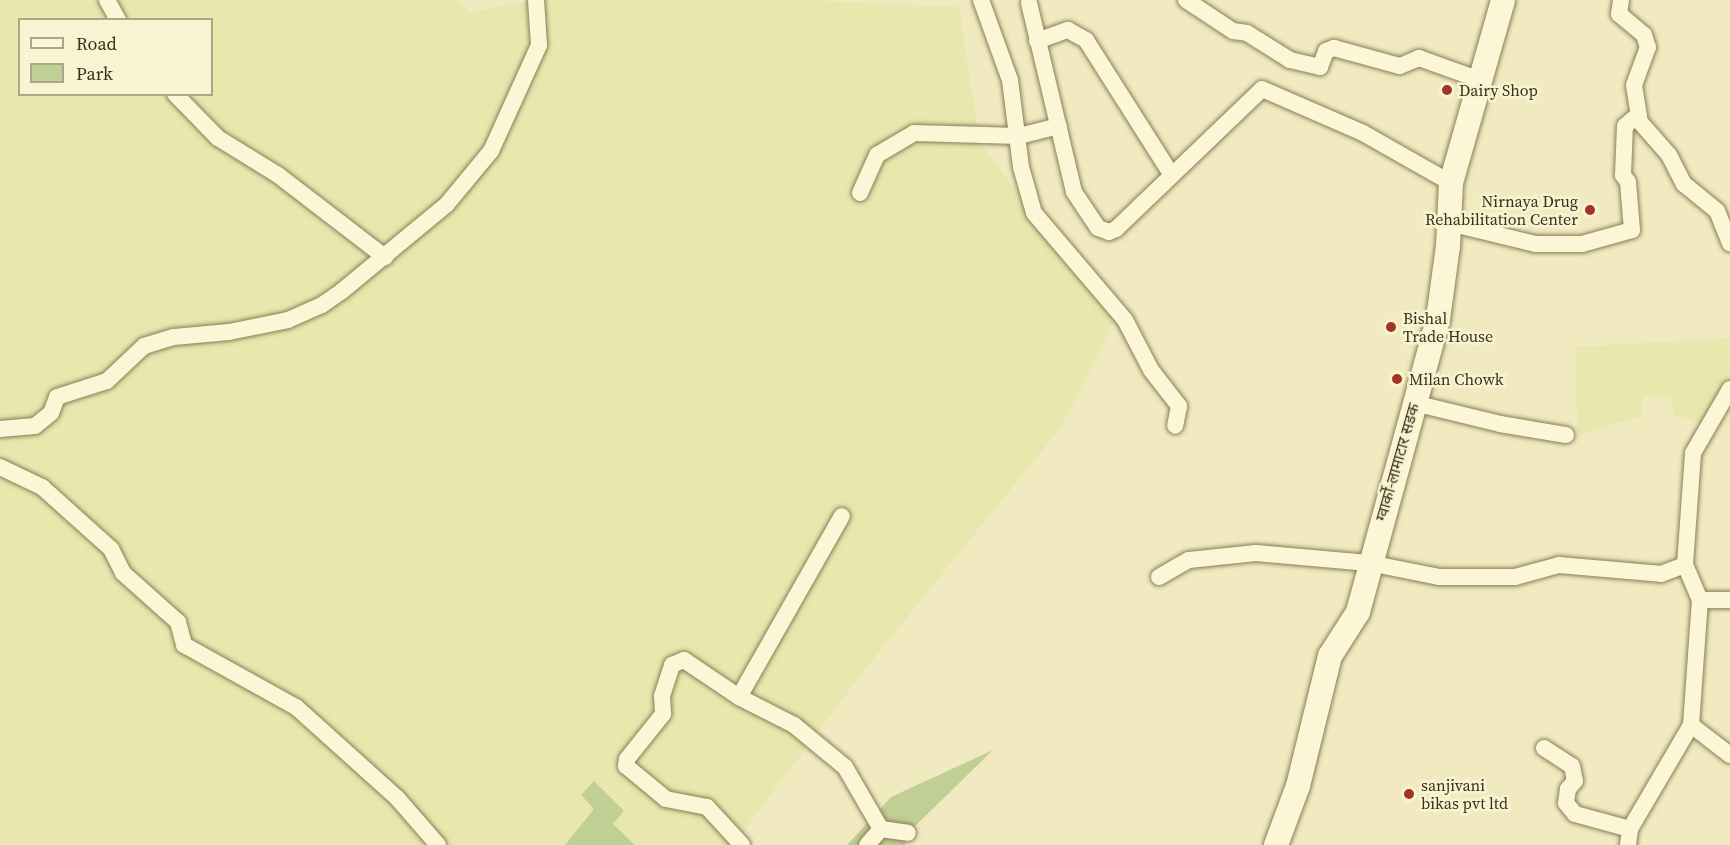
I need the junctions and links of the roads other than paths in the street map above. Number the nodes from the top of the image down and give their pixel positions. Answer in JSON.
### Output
{"nodes":[{"id":1,"x":107,"y":0,"type":"edge"},
{"id":2,"x":536,"y":0,"type":"edge"},
{"id":3,"x":981,"y":0,"type":"edge"},
{"id":4,"x":1186,"y":0,"type":"edge"},
{"id":5,"x":1503,"y":0,"type":"edge"},
{"id":6,"x":1621,"y":0,"type":"edge"},
{"id":7,"x":1029,"y":3,"type":"dead end"},
{"id":8,"x":117,"y":18,"type":"edge"},
{"id":9,"x":1037,"y":41,"type":"junction"},
{"id":10,"x":1480,"y":80,"type":"junction"},
{"id":11,"x":177,"y":96,"type":"edge"},
{"id":12,"x":1639,"y":114,"type":"junction"},
{"id":13,"x":1059,"y":126,"type":"junction"},
{"id":14,"x":1019,"y":136,"type":"junction"},
{"id":15,"x":1171,"y":174,"type":"junction"},
{"id":16,"x":1451,"y":183,"type":"junction"},
{"id":17,"x":860,"y":193,"type":"dead end"},
{"id":18,"x":1449,"y":223,"type":"junction"},
{"id":19,"x":1730,"y":243,"type":"edge"},
{"id":20,"x":385,"y":257,"type":"junction"},
{"id":21,"x":1730,"y":389,"type":"edge"},
{"id":22,"x":1414,"y":403,"type":"junction"},
{"id":23,"x":1175,"y":426,"type":"dead end"},
{"id":24,"x":0,"y":429,"type":"edge"},
{"id":25,"x":1566,"y":435,"type":"dead end"},
{"id":26,"x":0,"y":467,"type":"edge"},
{"id":27,"x":842,"y":516,"type":"dead end"},
{"id":28,"x":1369,"y":563,"type":"junction"},
{"id":29,"x":1685,"y":566,"type":"junction"},
{"id":30,"x":1160,"y":577,"type":"dead end"},
{"id":31,"x":1700,"y":600,"type":"junction"},
{"id":32,"x":1730,"y":600,"type":"edge"},
{"id":33,"x":739,"y":697,"type":"junction"},
{"id":34,"x":1691,"y":724,"type":"junction"},
{"id":35,"x":1544,"y":748,"type":"dead end"},
{"id":36,"x":1730,"y":755,"type":"edge"},
{"id":37,"x":881,"y":829,"type":"junction"},
{"id":38,"x":908,"y":833,"type":"dead end"},
{"id":39,"x":1629,"y":837,"type":"edge"},
{"id":40,"x":438,"y":845,"type":"edge"},
{"id":41,"x":742,"y":845,"type":"edge"},
{"id":42,"x":867,"y":845,"type":"edge"},
{"id":43,"x":1276,"y":845,"type":"edge"}],
"edges":[{"from":1,"to":8,"type":"street"},
{"from":2,"to":20,"type":"street"},
{"from":3,"to":14,"type":"street"},
{"from":4,"to":10,"type":"street"},
{"from":5,"to":10,"type":"main road","name":"ग्वार्को-लामाटार सडक"},
{"from":6,"to":12,"type":"street"},
{"from":7,"to":9,"type":"street"},
{"from":9,"to":13,"type":"street"},
{"from":9,"to":15,"type":"street"},
{"from":10,"to":16,"type":"main road","name":"ग्वार्को-लामाटार सडक"},
{"from":11,"to":20,"type":"street"},
{"from":12,"to":18,"type":"street"},
{"from":12,"to":19,"type":"street"},
{"from":13,"to":14,"type":"street"},
{"from":13,"to":15,"type":"street"},
{"from":14,"to":17,"type":"street"},
{"from":14,"to":23,"type":"street"},
{"from":15,"to":16,"type":"street"},
{"from":16,"to":18,"type":"main road","name":"ग्वार्को-लामाटार सडक"},
{"from":18,"to":22,"type":"main road","name":"ग्वार्को-लामाटार सडक"},
{"from":20,"to":24,"type":"street"},
{"from":21,"to":29,"type":"street"},
{"from":22,"to":25,"type":"street"},
{"from":22,"to":28,"type":"main road","name":"ग्वार्को-लामाटार सडक"},
{"from":26,"to":40,"type":"street"},
{"from":27,"to":33,"type":"street"},
{"from":28,"to":29,"type":"street"},
{"from":28,"to":30,"type":"street"},
{"from":28,"to":43,"type":"main road","name":"ग्वार्को-लामाटार सडक"},
{"from":29,"to":31,"type":"street"},
{"from":31,"to":32,"type":"street"},
{"from":31,"to":34,"type":"street"},
{"from":33,"to":37,"type":"street"},
{"from":33,"to":41,"type":"street"},
{"from":34,"to":36,"type":"street"},
{"from":34,"to":39,"type":"street"},
{"from":35,"to":39,"type":"street"},
{"from":37,"to":38,"type":"street"},
{"from":37,"to":42,"type":"street"}]}
